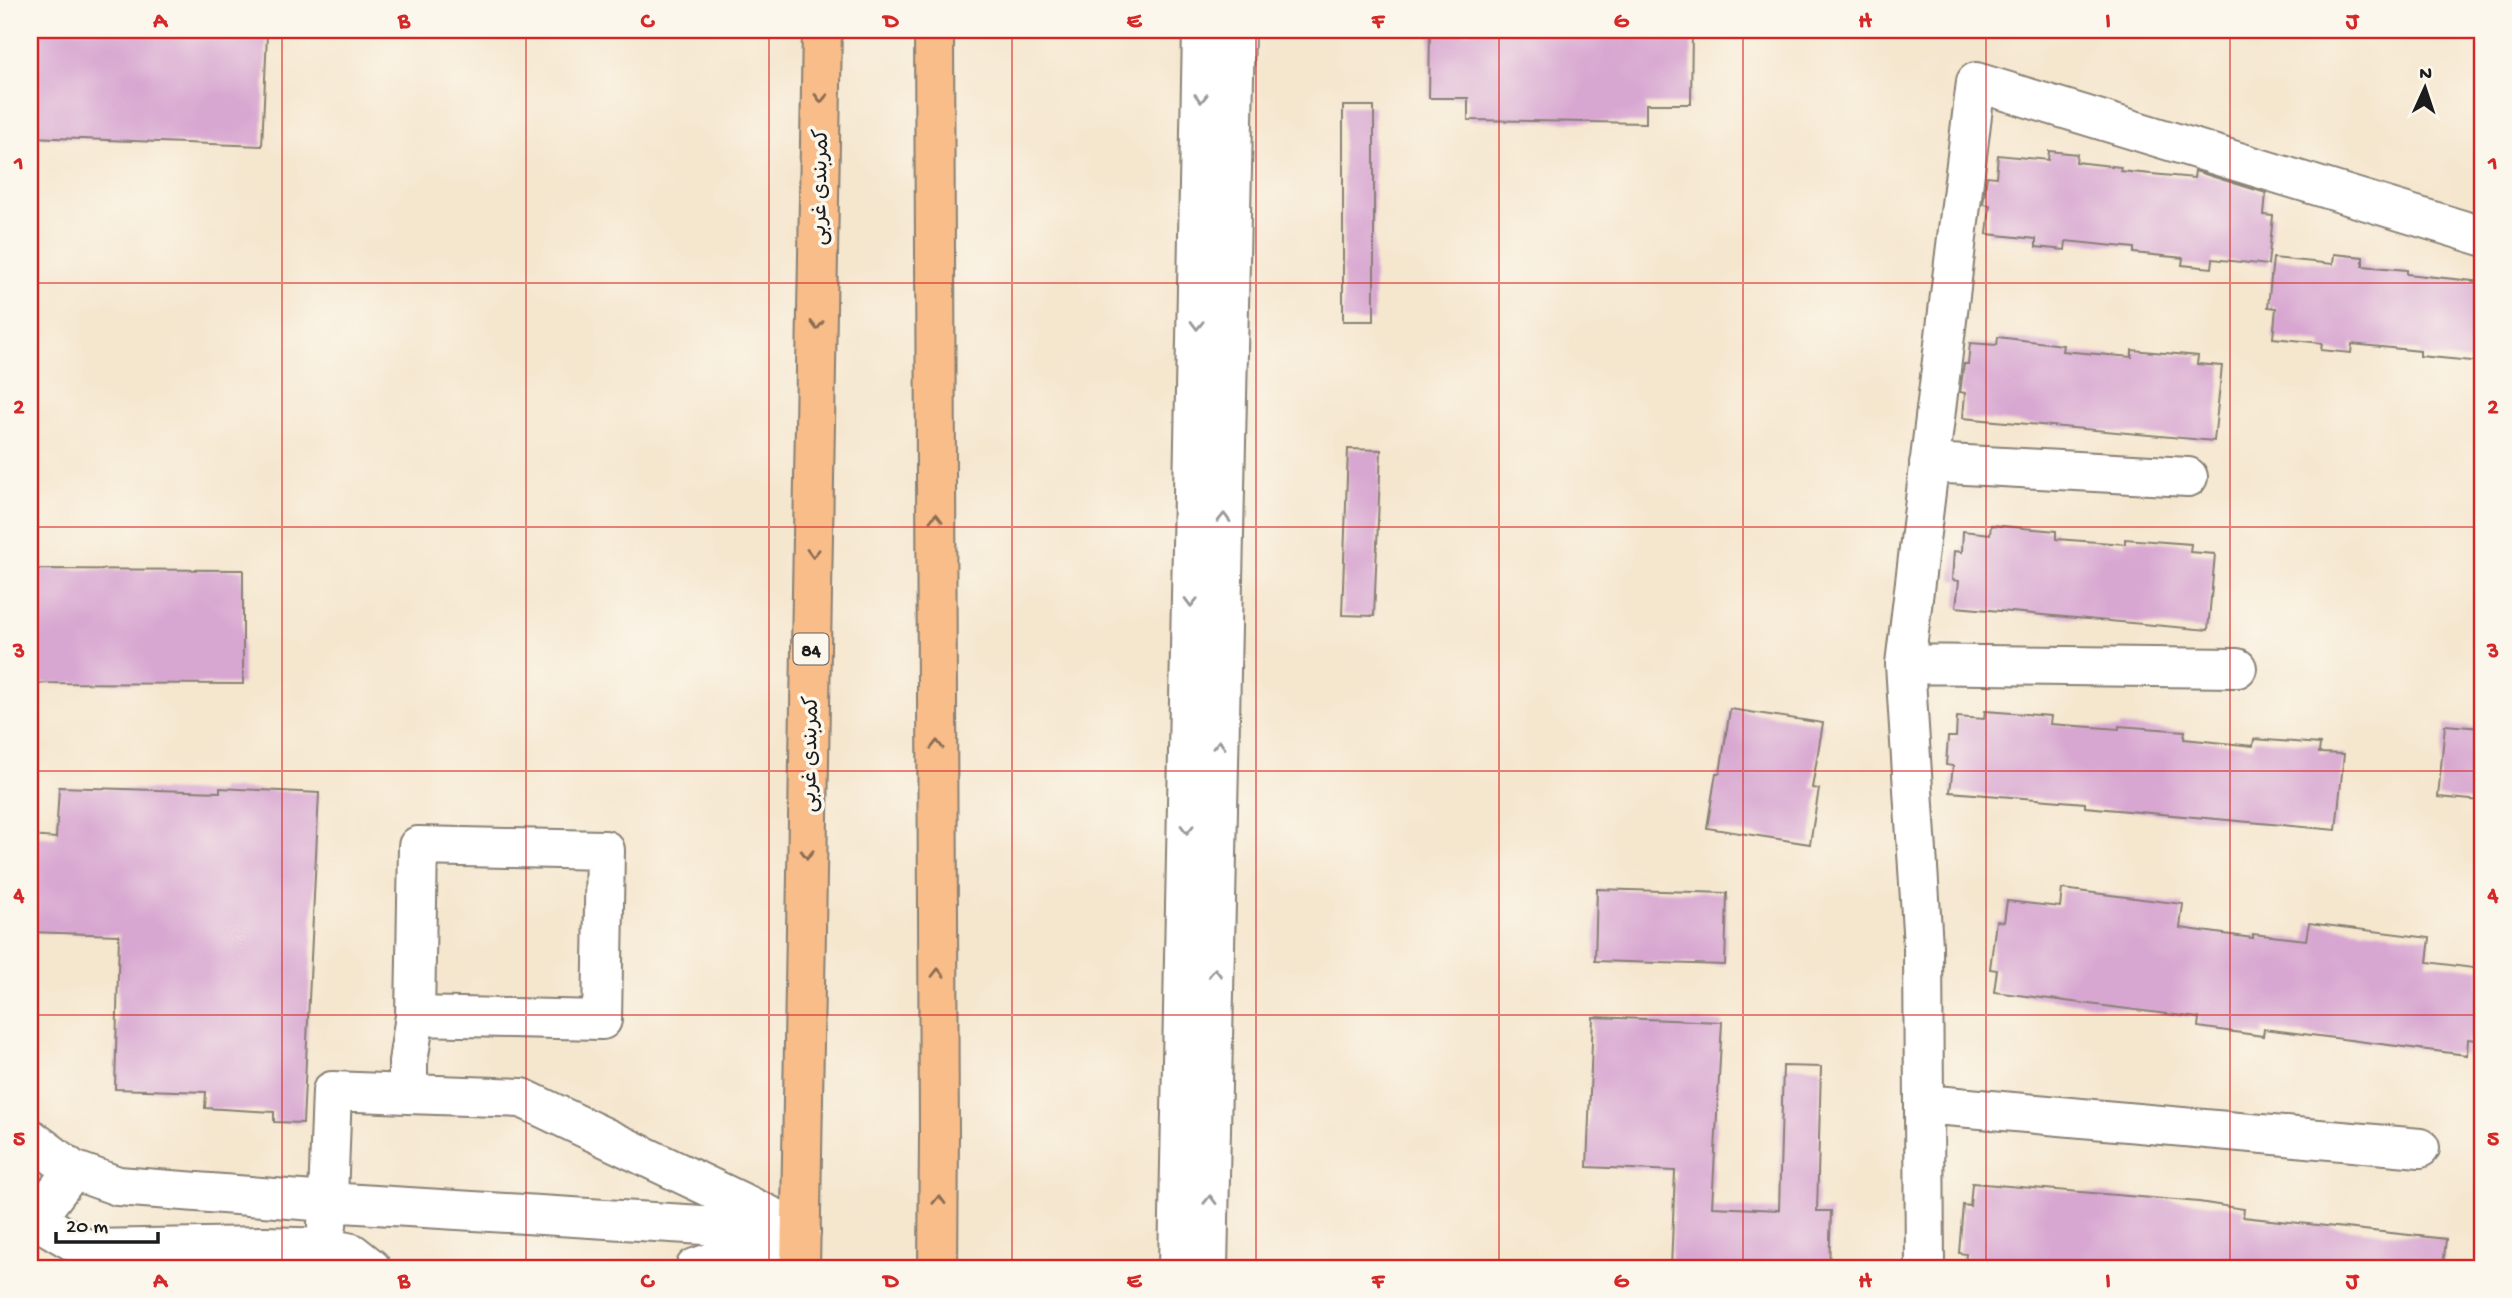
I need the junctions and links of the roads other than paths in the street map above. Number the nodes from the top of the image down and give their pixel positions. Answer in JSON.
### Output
{"nodes":[{"id":1,"x":822,"y":30,"type":"edge"},
{"id":2,"x":934,"y":30,"type":"edge"},
{"id":3,"x":1202,"y":30,"type":"edge"},
{"id":4,"x":1235,"y":30,"type":"edge"},
{"id":5,"x":2482,"y":236,"type":"edge"},
{"id":6,"x":1930,"y":463,"type":"junction"},
{"id":7,"x":2188,"y":477,"type":"dead end"},
{"id":8,"x":1905,"y":664,"type":"junction"},
{"id":9,"x":2237,"y":668,"type":"dead end"},
{"id":10,"x":415,"y":1016,"type":"junction"},
{"id":11,"x":408,"y":1094,"type":"junction"},
{"id":12,"x":1924,"y":1104,"type":"junction"},
{"id":13,"x":30,"y":1138,"type":"edge"},
{"id":14,"x":2420,"y":1148,"type":"dead end"},
{"id":15,"x":73,"y":1170,"type":"junction"},
{"id":16,"x":327,"y":1202,"type":"junction"},
{"id":17,"x":31,"y":1220,"type":"edge"},
{"id":18,"x":801,"y":1231,"type":"junction"},
{"id":19,"x":327,"y":1248,"type":"junction"},
{"id":20,"x":371,"y":1268,"type":"edge"},
{"id":21,"x":695,"y":1268,"type":"edge"},
{"id":22,"x":800,"y":1268,"type":"edge"},
{"id":23,"x":938,"y":1268,"type":"edge"},
{"id":24,"x":1178,"y":1268,"type":"edge"},
{"id":25,"x":1208,"y":1268,"type":"edge"},
{"id":26,"x":1925,"y":1268,"type":"edge"}],
"edges":[{"from":1,"to":18,"type":"highway","name":"کمربندی غربی","number":"84","one_way":true},
{"from":23,"to":2,"type":"highway","one_way":true},
{"from":3,"to":24,"type":"street","one_way":true},
{"from":25,"to":4,"type":"street","one_way":true},
{"from":5,"to":6,"type":"street"},
{"from":6,"to":7,"type":"street"},
{"from":6,"to":8,"type":"street"},
{"from":8,"to":9,"type":"street"},
{"from":8,"to":12,"type":"street"},
{"from":10,"to":10,"type":"street"},
{"from":10,"to":11,"type":"street"},
{"from":11,"to":16,"type":"street"},
{"from":11,"to":18,"type":"street"},
{"from":12,"to":14,"type":"street"},
{"from":12,"to":26,"type":"street"},
{"from":13,"to":15,"type":"street"},
{"from":15,"to":16,"type":"street"},
{"from":15,"to":17,"type":"street"},
{"from":16,"to":18,"type":"street"},
{"from":16,"to":19,"type":"street"},
{"from":17,"to":19,"type":"street"},
{"from":18,"to":21,"type":"street"},
{"from":18,"to":22,"type":"highway","name":"کمربندی غربی","number":"84"},
{"from":19,"to":20,"type":"street"}]}
